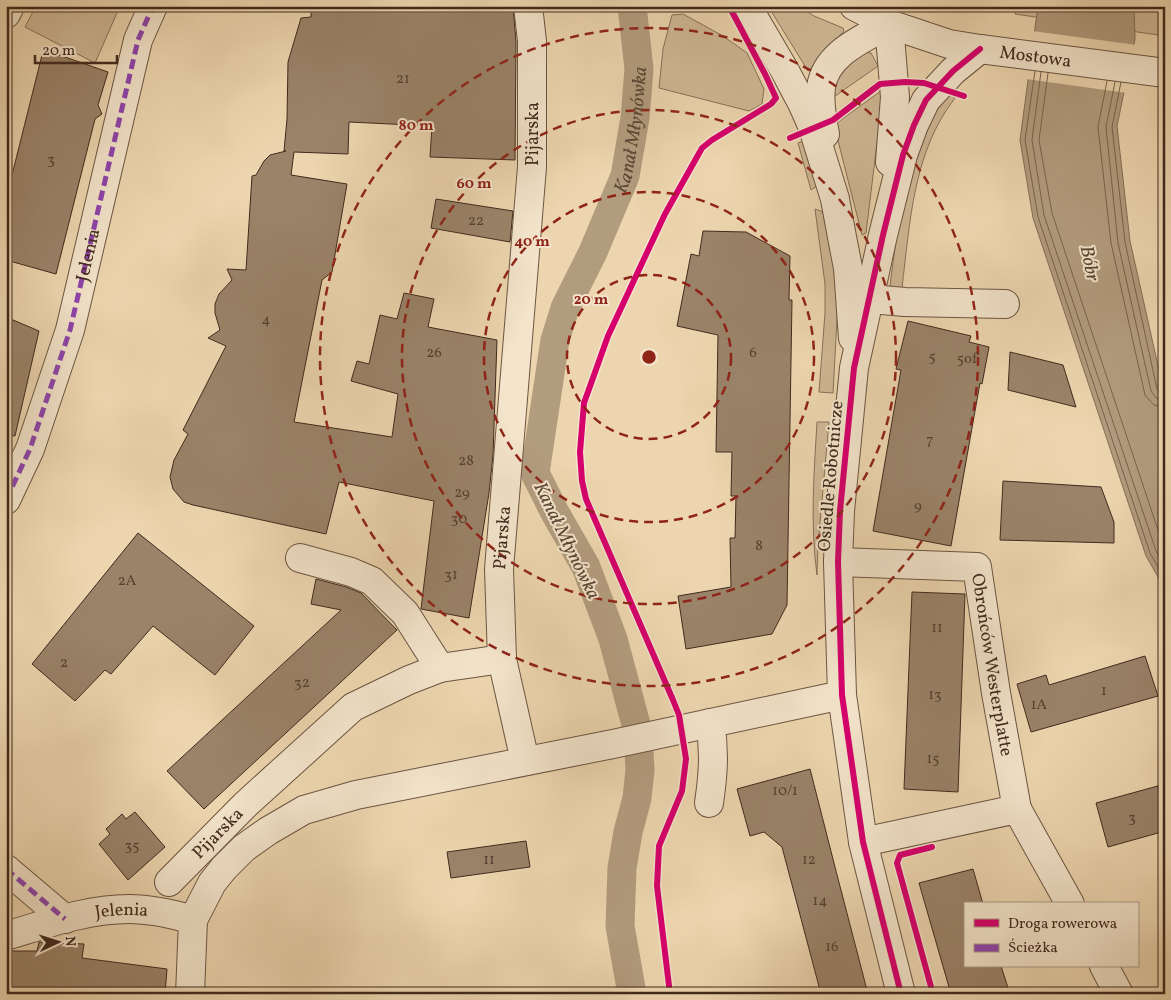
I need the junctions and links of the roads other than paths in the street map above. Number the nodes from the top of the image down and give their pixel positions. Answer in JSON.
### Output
{"nodes":[{"id":1,"x":10,"y":6,"type":"edge"},
{"id":2,"x":153,"y":6,"type":"edge"},
{"id":3,"x":747,"y":6,"type":"edge"},
{"id":4,"x":854,"y":6,"type":"edge"},
{"id":5,"x":6,"y":14,"type":"edge"},
{"id":6,"x":525,"y":17,"type":"edge"},
{"id":7,"x":889,"y":24,"type":"junction"},
{"id":8,"x":980,"y":49,"type":"junction"},
{"id":9,"x":1165,"y":73,"type":"edge"},
{"id":10,"x":835,"y":199,"type":"junction"},
{"id":11,"x":883,"y":235,"type":"junction"},
{"id":12,"x":870,"y":299,"type":"junction"},
{"id":13,"x":1005,"y":304,"type":"dead end"},
{"id":14,"x":854,"y":368,"type":"junction"},
{"id":15,"x":6,"y":500,"type":"edge"},
{"id":16,"x":300,"y":558,"type":"dead end"},
{"id":17,"x":838,"y":562,"type":"junction"},
{"id":18,"x":502,"y":659,"type":"junction"},
{"id":19,"x":440,"y":668,"type":"junction"},
{"id":20,"x":842,"y":695,"type":"junction"},
{"id":21,"x":710,"y":723,"type":"junction"},
{"id":22,"x":525,"y":760,"type":"junction"},
{"id":23,"x":709,"y":803,"type":"dead end"},
{"id":24,"x":1017,"y":809,"type":"junction"},
{"id":25,"x":863,"y":842,"type":"junction"},
{"id":26,"x":6,"y":869,"type":"edge"},
{"id":27,"x":169,"y":882,"type":"dead end"},
{"id":28,"x":1069,"y":902,"type":"edge"},
{"id":29,"x":65,"y":919,"type":"junction"},
{"id":30,"x":194,"y":920,"type":"junction"},
{"id":31,"x":6,"y":936,"type":"edge"},
{"id":32,"x":1105,"y":968,"type":"edge"},
{"id":33,"x":190,"y":994,"type":"edge"},
{"id":34,"x":900,"y":994,"type":"edge"},
{"id":35,"x":1118,"y":994,"type":"edge"}],
"edges":[{"from":1,"to":5,"type":"street"},
{"from":2,"to":15,"type":"street","name":"Jelenia"},
{"from":3,"to":10,"type":"street","name":"Osiedle Robotnicze"},
{"from":4,"to":7,"type":"street","name":"Mostowa"},
{"from":6,"to":18,"type":"street","name":"Pijarska"},
{"from":7,"to":8,"type":"street","name":"Mostowa"},
{"from":7,"to":10,"type":"street","name":"Osiedle Robotnicze"},
{"from":7,"to":11,"type":"street","name":"Osiedle Robotnicze"},
{"from":8,"to":9,"type":"street","name":"Mostowa"},
{"from":8,"to":11,"type":"street","name":"Osiedle Robotnicze"},
{"from":10,"to":14,"type":"street","name":"Osiedle Robotnicze"},
{"from":11,"to":12,"type":"street","name":"Osiedle Robotnicze"},
{"from":12,"to":13,"type":"street"},
{"from":12,"to":14,"type":"street","name":"Osiedle Robotnicze"},
{"from":14,"to":17,"type":"street","name":"Osiedle Robotnicze"},
{"from":16,"to":19,"type":"street"},
{"from":17,"to":20,"type":"street","name":"Osiedle Robotnicze"},
{"from":17,"to":24,"type":"street","name":"Obrońców Westerplatte"},
{"from":18,"to":19,"type":"street","name":"Pijarska"},
{"from":18,"to":22,"type":"street"},
{"from":19,"to":27,"type":"street","name":"Pijarska"},
{"from":20,"to":21,"type":"street"},
{"from":20,"to":25,"type":"street","name":"Osiedle Robotnicze"},
{"from":21,"to":22,"type":"street"},
{"from":21,"to":23,"type":"street"},
{"from":22,"to":30,"type":"street"},
{"from":24,"to":25,"type":"street"},
{"from":24,"to":28,"type":"street","name":"Obrońców Westerplatte"},
{"from":25,"to":34,"type":"street","name":"Osiedle Robotnicze"},
{"from":26,"to":29,"type":"street"},
{"from":29,"to":30,"type":"street","name":"Jelenia"},
{"from":29,"to":31,"type":"street","name":"Jelenia"},
{"from":30,"to":33,"type":"street"},
{"from":32,"to":35,"type":"street"}]}
